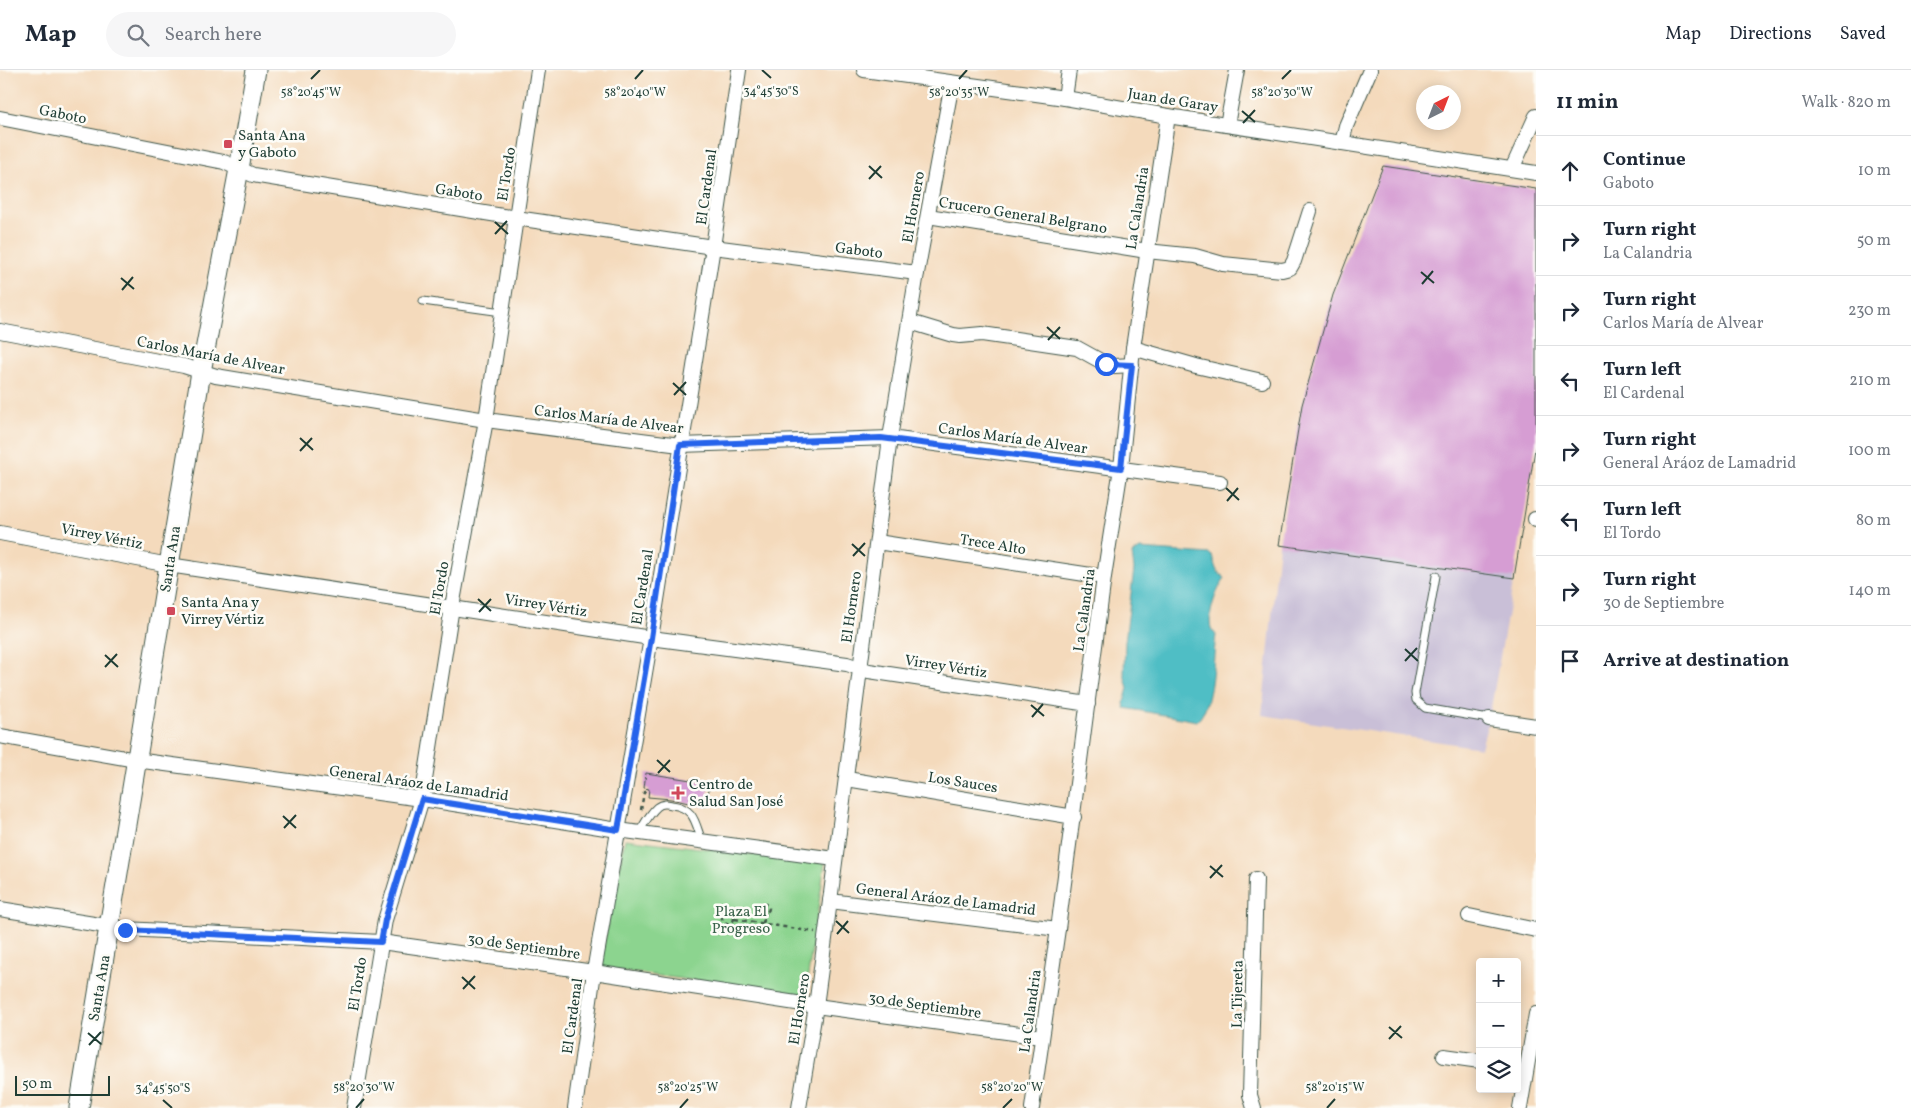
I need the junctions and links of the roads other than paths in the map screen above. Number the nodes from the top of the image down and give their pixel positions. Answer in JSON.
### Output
{"nodes":[{"id":1,"x":256,"y":70,"type":"edge"},
{"id":2,"x":538,"y":70,"type":"edge"},
{"id":3,"x":739,"y":70,"type":"edge"},
{"id":4,"x":864,"y":70,"type":"edge"},
{"id":5,"x":1070,"y":70,"type":"edge"},
{"id":6,"x":1237,"y":70,"type":"edge"},
{"id":7,"x":1370,"y":70,"type":"edge"},
{"id":8,"x":901,"y":73,"type":"edge"},
{"id":9,"x":952,"y":83,"type":"junction"},
{"id":10,"x":1065,"y":98,"type":"junction"},
{"id":11,"x":1168,"y":116,"type":"junction"},
{"id":12,"x":1536,"y":116,"type":"edge"},
{"id":13,"x":0,"y":118,"type":"edge"},
{"id":14,"x":1228,"y":124,"type":"junction"},
{"id":15,"x":1342,"y":143,"type":"junction"},
{"id":16,"x":239,"y":169,"type":"junction"},
{"id":17,"x":1512,"y":169,"type":"junction"},
{"id":18,"x":1536,"y":172,"type":"edge"},
{"id":19,"x":1310,"y":211,"type":"dead end"},
{"id":20,"x":928,"y":216,"type":"junction"},
{"id":21,"x":516,"y":218,"type":"junction"},
{"id":22,"x":713,"y":247,"type":"junction"},
{"id":23,"x":1147,"y":251,"type":"junction"},
{"id":24,"x":917,"y":274,"type":"junction"},
{"id":25,"x":423,"y":301,"type":"dead end"},
{"id":26,"x":502,"y":312,"type":"junction"},
{"id":27,"x":910,"y":322,"type":"junction"},
{"id":28,"x":0,"y":331,"type":"edge"},
{"id":29,"x":1133,"y":348,"type":"junction"},
{"id":30,"x":1132,"y":365,"type":"junction"},
{"id":31,"x":201,"y":372,"type":"junction"},
{"id":32,"x":1262,"y":381,"type":"dead end"},
{"id":33,"x":486,"y":420,"type":"junction"},
{"id":34,"x":890,"y":438,"type":"junction"},
{"id":35,"x":680,"y":445,"type":"junction"},
{"id":36,"x":1121,"y":468,"type":"junction"},
{"id":37,"x":1220,"y":482,"type":"dead end"},
{"id":38,"x":0,"y":533,"type":"edge"},
{"id":39,"x":877,"y":542,"type":"junction"},
{"id":40,"x":169,"y":565,"type":"junction"},
{"id":41,"x":1436,"y":576,"type":"dead end"},
{"id":42,"x":1104,"y":577,"type":"junction"},
{"id":43,"x":452,"y":607,"type":"junction"},
{"id":44,"x":651,"y":638,"type":"junction"},
{"id":45,"x":860,"y":667,"type":"junction"},
{"id":46,"x":1088,"y":704,"type":"junction"},
{"id":47,"x":1489,"y":719,"type":"joint"},
{"id":48,"x":1536,"y":726,"type":"edge"},
{"id":49,"x":0,"y":736,"type":"edge"},
{"id":50,"x":136,"y":760,"type":"junction"},
{"id":51,"x":847,"y":779,"type":"junction"},
{"id":52,"x":422,"y":799,"type":"junction"},
{"id":53,"x":1074,"y":817,"type":"junction"},
{"id":54,"x":618,"y":830,"type":"junction"},
{"id":55,"x":638,"y":833,"type":"junction"},
{"id":56,"x":702,"y":842,"type":"junction"},
{"id":57,"x":834,"y":859,"type":"junction"},
{"id":58,"x":1256,"y":879,"type":"dead end"},
{"id":59,"x":830,"y":901,"type":"junction"},
{"id":60,"x":0,"y":909,"type":"edge"},
{"id":61,"x":1469,"y":916,"type":"dead end"},
{"id":62,"x":110,"y":928,"type":"junction"},
{"id":63,"x":1058,"y":928,"type":"junction"},
{"id":64,"x":1536,"y":930,"type":"edge"},
{"id":65,"x":381,"y":942,"type":"junction"},
{"id":66,"x":594,"y":972,"type":"junction"},
{"id":67,"x":816,"y":1006,"type":"junction"},
{"id":68,"x":1536,"y":1014,"type":"edge"},
{"id":69,"x":1042,"y":1036,"type":"junction"},
{"id":70,"x":1444,"y":1056,"type":"dead end"},
{"id":71,"x":1476,"y":1060,"type":"edge"},
{"id":72,"x":1527,"y":1067,"type":"edge"},
{"id":73,"x":79,"y":1108,"type":"edge"},
{"id":74,"x":354,"y":1108,"type":"edge"},
{"id":75,"x":575,"y":1108,"type":"edge"},
{"id":76,"x":799,"y":1108,"type":"edge"},
{"id":77,"x":1032,"y":1108,"type":"edge"},
{"id":78,"x":1254,"y":1108,"type":"edge"},
{"id":79,"x":1520,"y":1108,"type":"edge"}],
"edges":[{"from":1,"to":16,"type":"street","name":"Santa Ana"},
{"from":2,"to":21,"type":"street","name":"El Tordo"},
{"from":3,"to":22,"type":"street","name":"El Cardenal"},
{"from":4,"to":8,"type":"street","name":"Juan de Garay"},
{"from":5,"to":10,"type":"street"},
{"from":6,"to":14,"type":"street"},
{"from":7,"to":15,"type":"street"},
{"from":8,"to":9,"type":"street","name":"Juan de Garay"},
{"from":9,"to":10,"type":"street","name":"Juan de Garay"},
{"from":9,"to":20,"type":"street","name":"El Hornero"},
{"from":10,"to":11,"type":"street","name":"Juan de Garay"},
{"from":11,"to":14,"type":"street","name":"Juan de Garay"},
{"from":11,"to":23,"type":"street","name":"La Calandria"},
{"from":12,"to":17,"type":"street"},
{"from":13,"to":16,"type":"street","name":"Gaboto"},
{"from":14,"to":15,"type":"street","name":"Juan de Garay"},
{"from":15,"to":17,"type":"street","name":"Juan de Garay"},
{"from":16,"to":21,"type":"street","name":"Gaboto"},
{"from":16,"to":31,"type":"street","name":"Santa Ana"},
{"from":17,"to":18,"type":"street","name":"Juan de Garay"},
{"from":19,"to":23,"type":"street","name":"Crucero General Belgrano"},
{"from":20,"to":23,"type":"street","name":"Crucero General Belgrano"},
{"from":20,"to":24,"type":"street","name":"El Hornero"},
{"from":21,"to":22,"type":"street","name":"Gaboto"},
{"from":21,"to":26,"type":"street","name":"El Tordo"},
{"from":22,"to":24,"type":"street","name":"Gaboto"},
{"from":22,"to":35,"type":"street","name":"El Cardenal"},
{"from":23,"to":29,"type":"street","name":"La Calandria"},
{"from":24,"to":27,"type":"street","name":"El Hornero"},
{"from":25,"to":26,"type":"lane"},
{"from":26,"to":33,"type":"street","name":"El Tordo"},
{"from":27,"to":30,"type":"street"},
{"from":27,"to":34,"type":"street","name":"El Hornero"},
{"from":28,"to":31,"type":"street","name":"Carlos María de Alvear"},
{"from":29,"to":30,"type":"street","name":"La Calandria"},
{"from":29,"to":32,"type":"street"},
{"from":30,"to":36,"type":"street","name":"La Calandria"},
{"from":31,"to":33,"type":"street","name":"Carlos María de Alvear"},
{"from":31,"to":40,"type":"street","name":"Santa Ana"},
{"from":33,"to":35,"type":"street","name":"Carlos María de Alvear"},
{"from":33,"to":43,"type":"street","name":"El Tordo"},
{"from":34,"to":35,"type":"street","name":"Carlos María de Alvear"},
{"from":34,"to":36,"type":"street","name":"Carlos María de Alvear"},
{"from":34,"to":39,"type":"street","name":"El Hornero"},
{"from":35,"to":44,"type":"street","name":"El Cardenal"},
{"from":36,"to":37,"type":"street","name":"Carlos María de Alvear"},
{"from":36,"to":42,"type":"street","name":"La Calandria"},
{"from":38,"to":40,"type":"street","name":"Virrey Vértiz"},
{"from":39,"to":42,"type":"street","name":"Trece Alto"},
{"from":39,"to":45,"type":"street","name":"El Hornero"},
{"from":40,"to":43,"type":"street","name":"Virrey Vértiz"},
{"from":40,"to":50,"type":"street","name":"Santa Ana"},
{"from":41,"to":47,"type":"lane"},
{"from":42,"to":46,"type":"street","name":"La Calandria"},
{"from":43,"to":44,"type":"street","name":"Virrey Vértiz"},
{"from":43,"to":52,"type":"street","name":"El Tordo"},
{"from":44,"to":45,"type":"street","name":"Virrey Vértiz"},
{"from":44,"to":54,"type":"street","name":"El Cardenal"},
{"from":45,"to":46,"type":"street","name":"Virrey Vértiz"},
{"from":45,"to":51,"type":"street","name":"El Hornero"},
{"from":46,"to":53,"type":"street","name":"La Calandria"},
{"from":47,"to":48,"type":"street"},
{"from":49,"to":50,"type":"street","name":"General Aráoz de Lamadrid"},
{"from":50,"to":52,"type":"street","name":"General Aráoz de Lamadrid"},
{"from":50,"to":62,"type":"street","name":"Santa Ana"},
{"from":51,"to":53,"type":"street","name":"Los Sauces"},
{"from":51,"to":57,"type":"street","name":"El Hornero"},
{"from":52,"to":54,"type":"street","name":"General Aráoz de Lamadrid"},
{"from":52,"to":65,"type":"street","name":"El Tordo"},
{"from":53,"to":63,"type":"street","name":"La Calandria"},
{"from":54,"to":55,"type":"street","name":"General Aráoz de Lamadrid"},
{"from":54,"to":66,"type":"street","name":"El Cardenal"},
{"from":55,"to":56,"type":"street","name":"General Aráoz de Lamadrid"},
{"from":55,"to":56,"type":"lane"},
{"from":56,"to":57,"type":"street","name":"General Aráoz de Lamadrid"},
{"from":57,"to":59,"type":"street","name":"El Hornero"},
{"from":58,"to":78,"type":"street","name":"La Tijereta"},
{"from":59,"to":63,"type":"street","name":"General Aráoz de Lamadrid"},
{"from":59,"to":67,"type":"street","name":"El Hornero"},
{"from":60,"to":62,"type":"street","name":"30 de Septiembre"},
{"from":61,"to":64,"type":"street"},
{"from":62,"to":65,"type":"street","name":"30 de Septiembre"},
{"from":62,"to":73,"type":"street","name":"Santa Ana"},
{"from":63,"to":69,"type":"street","name":"La Calandria"},
{"from":65,"to":66,"type":"street","name":"30 de Septiembre"},
{"from":65,"to":74,"type":"street","name":"El Tordo"},
{"from":66,"to":67,"type":"street","name":"30 de Septiembre"},
{"from":66,"to":75,"type":"street","name":"El Cardenal"},
{"from":67,"to":69,"type":"street","name":"30 de Septiembre"},
{"from":67,"to":76,"type":"street","name":"El Hornero"},
{"from":68,"to":72,"type":"street"},
{"from":69,"to":77,"type":"street","name":"La Calandria"},
{"from":70,"to":71,"type":"street"},
{"from":72,"to":79,"type":"street"}]}
